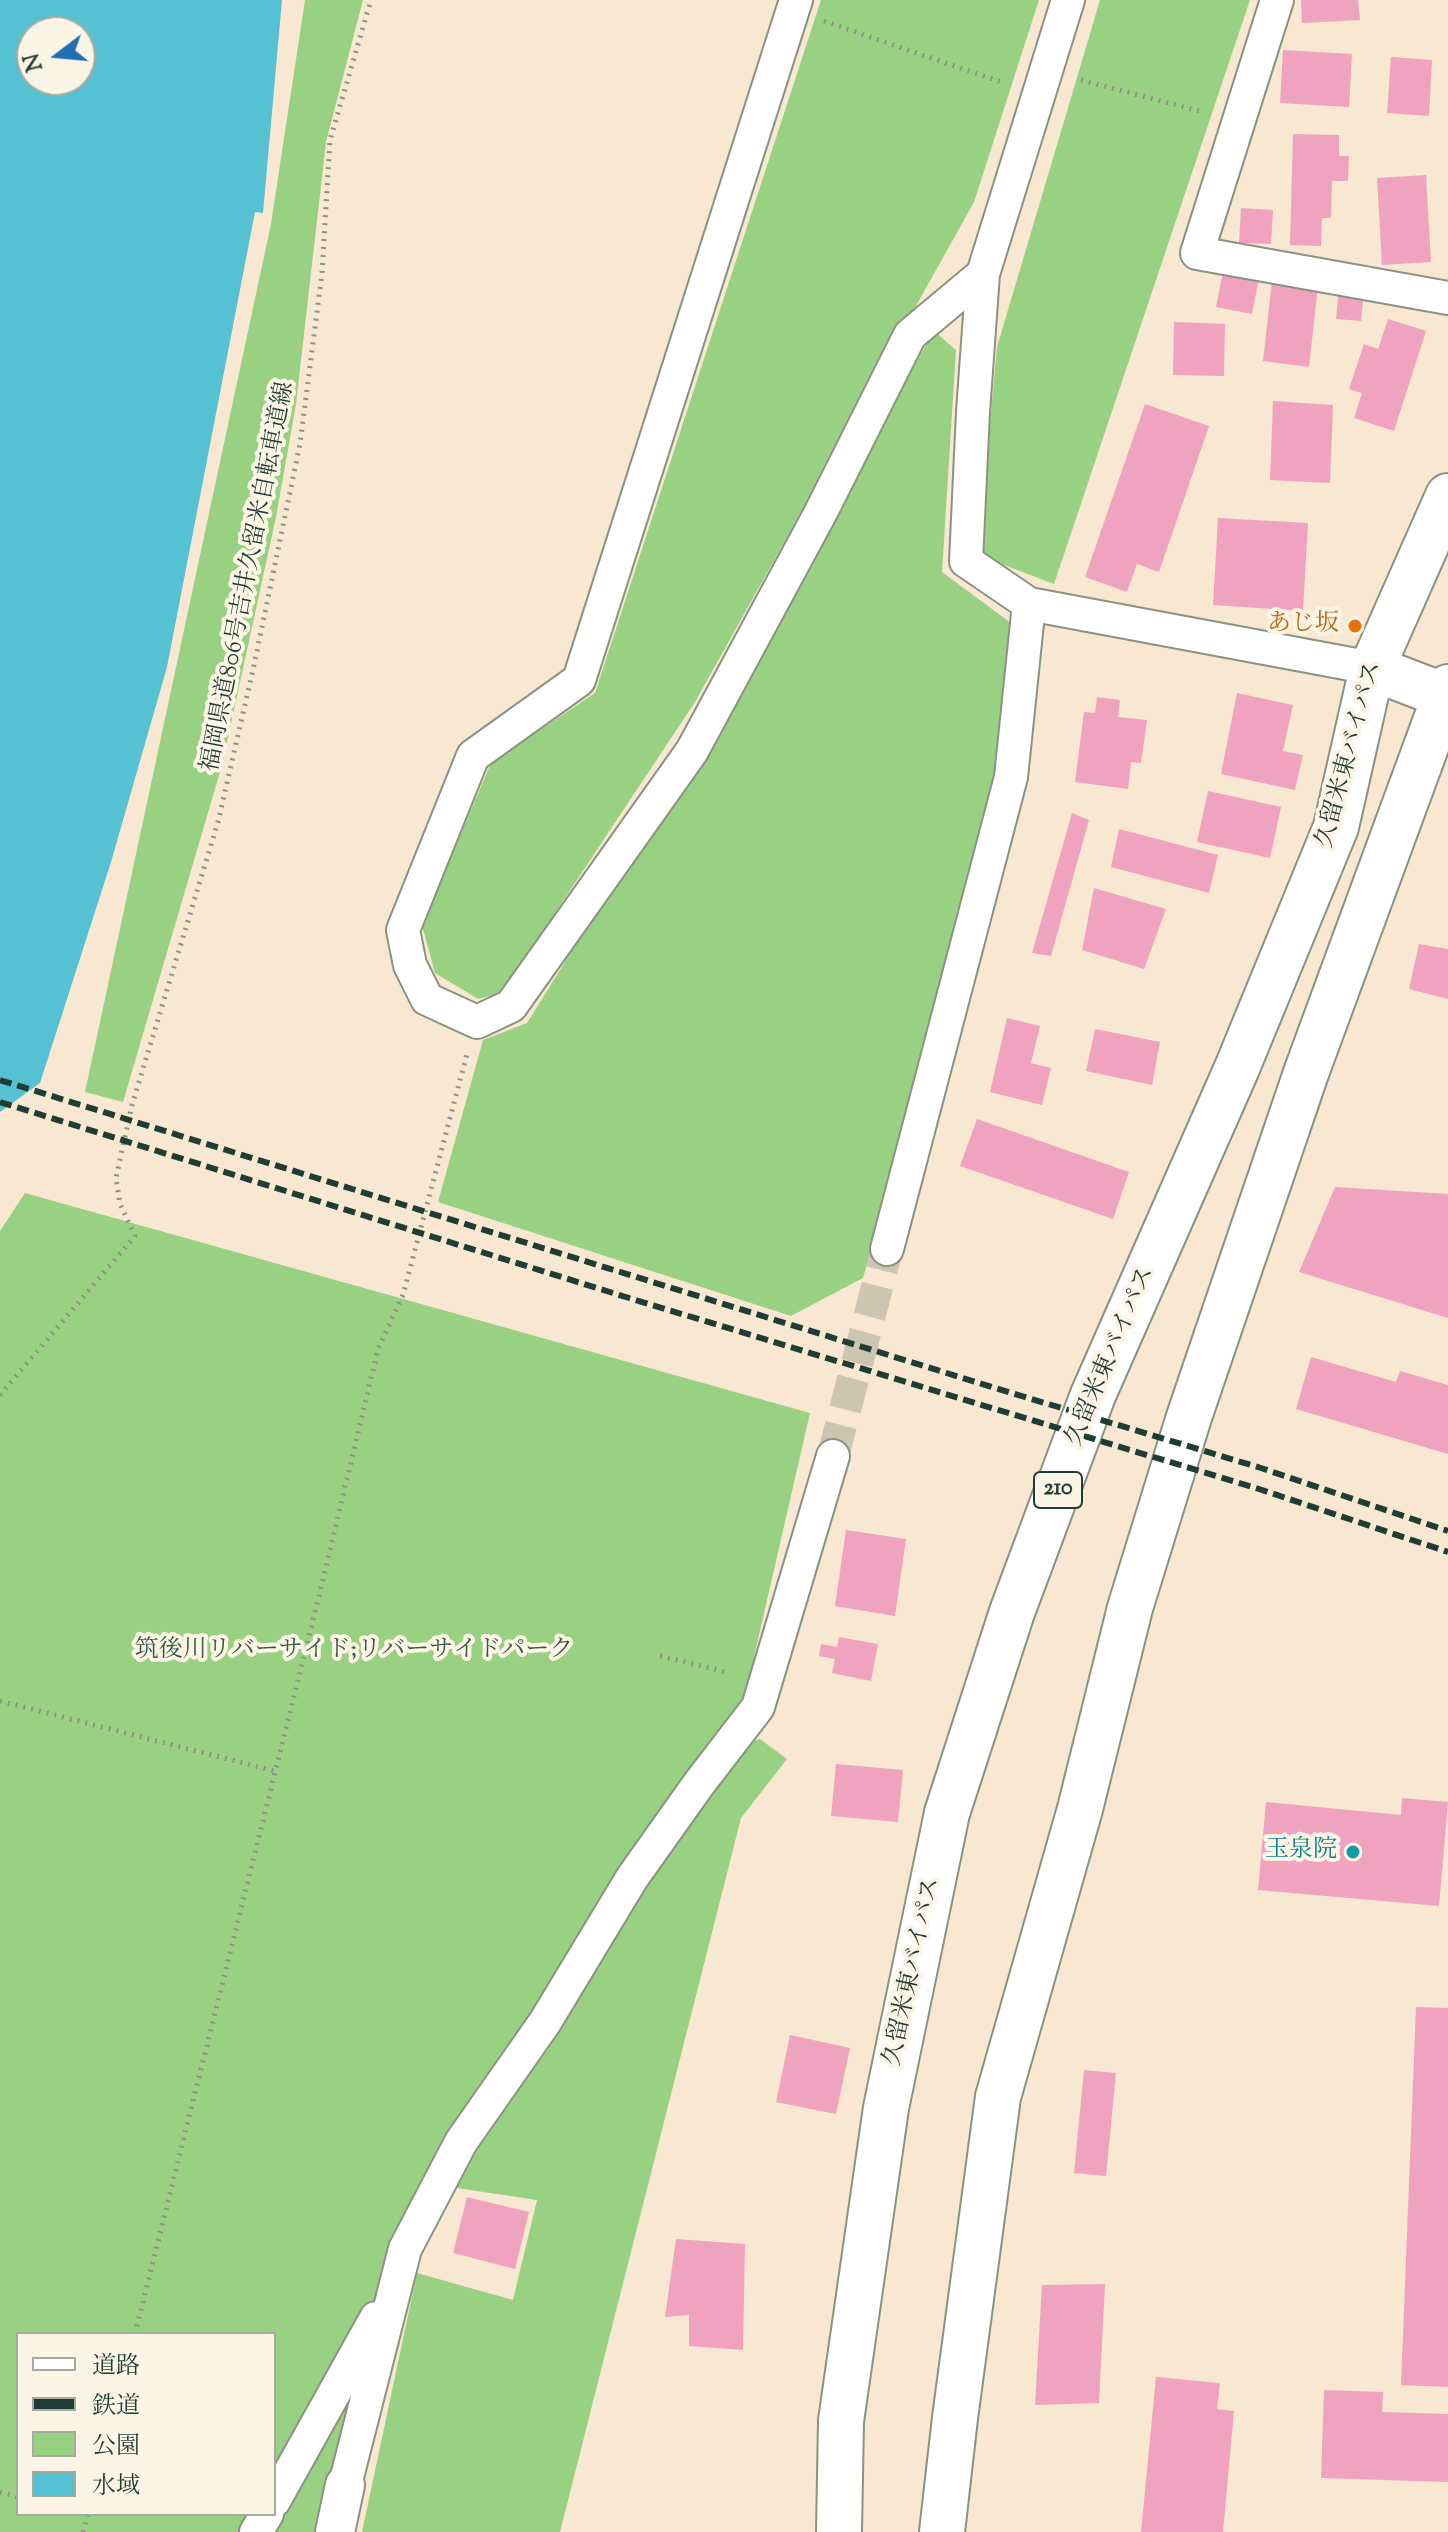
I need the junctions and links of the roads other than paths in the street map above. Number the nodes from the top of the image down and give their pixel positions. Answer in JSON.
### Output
{"nodes":[{"id":1,"x":1068,"y":0,"type":"edge"},
{"id":2,"x":1277,"y":0,"type":"edge"},
{"id":3,"x":808,"y":10,"type":"edge"},
{"id":4,"x":983,"y":274,"type":"junction"},
{"id":5,"x":1448,"y":298,"type":"edge"},
{"id":6,"x":1448,"y":496,"type":"edge"},
{"id":7,"x":1029,"y":604,"type":"junction"},
{"id":8,"x":1372,"y":668,"type":"junction"},
{"id":9,"x":1447,"y":693,"type":"edge"},
{"id":10,"x":887,"y":1249,"type":"tunnel mouth"},
{"id":11,"x":833,"y":1456,"type":"tunnel mouth"},
{"id":12,"x":397,"y":2281,"type":"junction"},
{"id":13,"x":345,"y":2485,"type":"joint"},
{"id":14,"x":276,"y":2497,"type":"edge"},
{"id":15,"x":335,"y":2532,"type":"edge"},
{"id":16,"x":839,"y":2532,"type":"edge"},
{"id":17,"x":942,"y":2532,"type":"edge"}],
"edges":[{"from":1,"to":4,"type":"street"},
{"from":2,"to":5,"type":"street"},
{"from":3,"to":4,"type":"street"},
{"from":4,"to":7,"type":"street"},
{"from":6,"to":8,"type":"main road","name":"久留米東バイパス","number":"210"},
{"from":7,"to":8,"type":"street"},
{"from":7,"to":10,"type":"street"},
{"from":8,"to":9,"type":"main road"},
{"from":8,"to":16,"type":"main road","name":"久留米東バイパス","number":"210"},
{"from":9,"to":17,"type":"main road"},
{"from":11,"to":12,"type":"street"},
{"from":12,"to":13,"type":"street"},
{"from":12,"to":14,"type":"street"},
{"from":13,"to":15,"type":"street"}]}
